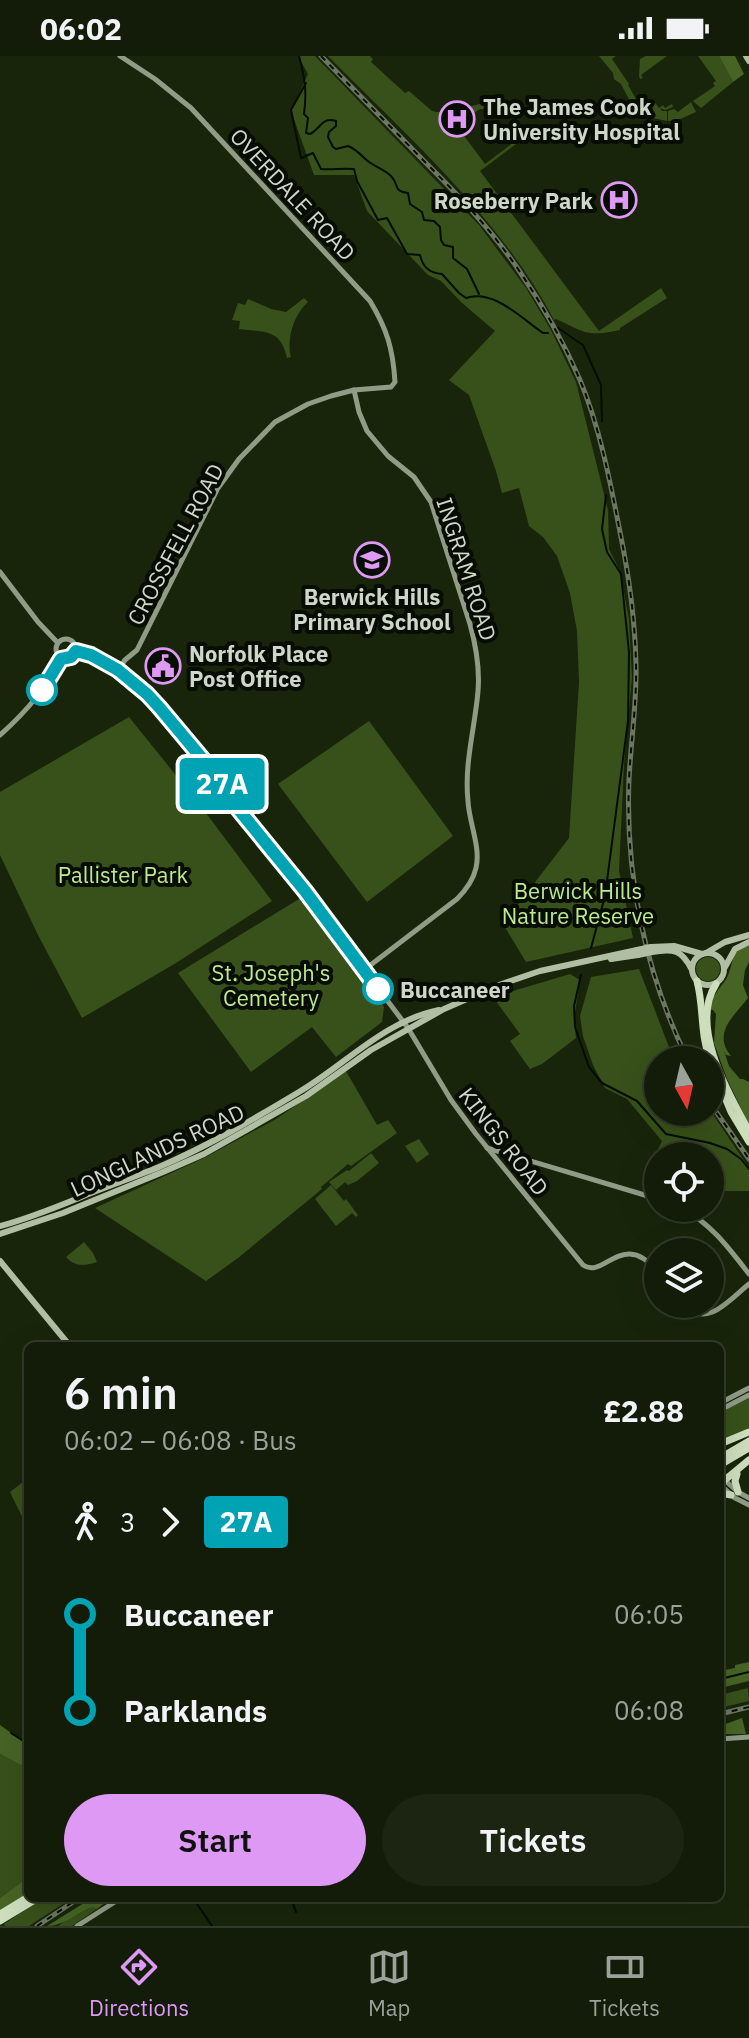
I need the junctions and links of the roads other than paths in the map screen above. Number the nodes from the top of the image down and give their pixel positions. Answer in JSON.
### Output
{"nodes":[{"id":1,"x":120,"y":56,"type":"edge"},
{"id":2,"x":746,"y":56,"type":"edge"},
{"id":3,"x":749,"y":61,"type":"edge"},
{"id":4,"x":394,"y":385,"type":"joint"},
{"id":5,"x":354,"y":390,"type":"junction"},
{"id":6,"x":0,"y":572,"type":"edge"},
{"id":7,"x":57,"y":642,"type":"junction"},
{"id":8,"x":76,"y":651,"type":"junction"},
{"id":9,"x":61,"y":659,"type":"junction"},
{"id":10,"x":118,"y":670,"type":"junction"},
{"id":11,"x":0,"y":735,"type":"edge"},
{"id":12,"x":749,"y":935,"type":"edge"},
{"id":13,"x":749,"y":942,"type":"edge"},
{"id":14,"x":652,"y":950,"type":"junction"},
{"id":15,"x":704,"y":953,"type":"junction"},
{"id":16,"x":725,"y":967,"type":"junction"},
{"id":17,"x":364,"y":970,"type":"junction"},
{"id":18,"x":692,"y":970,"type":"junction"},
{"id":19,"x":697,"y":981,"type":"junction"},
{"id":20,"x":716,"y":984,"type":"junction"},
{"id":21,"x":406,"y":1025,"type":"junction"},
{"id":22,"x":706,"y":1046,"type":"edge"},
{"id":23,"x":724,"y":1095,"type":"edge"},
{"id":24,"x":749,"y":1131,"type":"edge"},
{"id":25,"x":749,"y":1142,"type":"edge"},
{"id":26,"x":487,"y":1148,"type":"junction"},
{"id":27,"x":512,"y":1156,"type":"junction"},
{"id":28,"x":500,"y":1165,"type":"junction"},
{"id":29,"x":644,"y":1195,"type":"edge"},
{"id":30,"x":704,"y":1222,"type":"edge"},
{"id":31,"x":0,"y":1226,"type":"edge"},
{"id":32,"x":0,"y":1234,"type":"edge"},
{"id":33,"x":644,"y":1258,"type":"edge"},
{"id":34,"x":0,"y":1261,"type":"edge"},
{"id":35,"x":749,"y":1274,"type":"edge"},
{"id":36,"x":749,"y":1284,"type":"edge"},
{"id":37,"x":724,"y":1302,"type":"edge"},
{"id":38,"x":67,"y":1342,"type":"edge"},
{"id":39,"x":749,"y":1388,"type":"edge"},
{"id":40,"x":749,"y":1395,"type":"edge"},
{"id":41,"x":724,"y":1401,"type":"edge"},
{"id":42,"x":724,"y":1408,"type":"edge"},
{"id":43,"x":749,"y":1432,"type":"edge"},
{"id":44,"x":749,"y":1441,"type":"edge"},
{"id":45,"x":724,"y":1442,"type":"edge"},
{"id":46,"x":749,"y":1448,"type":"edge"},
{"id":47,"x":724,"y":1456,"type":"edge"},
{"id":48,"x":749,"y":1460,"type":"edge"},
{"id":49,"x":724,"y":1463,"type":"edge"},
{"id":50,"x":724,"y":1478,"type":"edge"},
{"id":51,"x":724,"y":1483,"type":"edge"},
{"id":52,"x":724,"y":1493,"type":"edge"},
{"id":53,"x":735,"y":1493,"type":"junction"},
{"id":54,"x":749,"y":1498,"type":"edge"},
{"id":55,"x":749,"y":1505,"type":"edge"},
{"id":56,"x":749,"y":1737,"type":"edge"},
{"id":57,"x":724,"y":1739,"type":"edge"},
{"id":58,"x":24,"y":1899,"type":"edge"},
{"id":59,"x":31,"y":1902,"type":"edge"},
{"id":60,"x":115,"y":1902,"type":"edge"},
{"id":61,"x":0,"y":1914,"type":"edge"},
{"id":62,"x":0,"y":1921,"type":"edge"},
{"id":63,"x":77,"y":1926,"type":"edge"}],
"edges":[{"from":1,"to":4,"type":"street","name":"OVERDALE ROAD"},
{"from":2,"to":3,"type":"main road"},
{"from":4,"to":5,"type":"street","name":"CROSSFELL ROAD"},
{"from":5,"to":10,"type":"street","name":"CROSSFELL ROAD"},
{"from":5,"to":17,"type":"street","name":"INGRAM ROAD"},
{"from":6,"to":7,"type":"street"},
{"from":7,"to":8,"type":"street"},
{"from":7,"to":9,"type":"street"},
{"from":8,"to":9,"type":"street"},
{"from":8,"to":10,"type":"street","name":"KINGS ROAD"},
{"from":9,"to":11,"type":"street"},
{"from":10,"to":17,"type":"street","name":"KINGS ROAD"},
{"from":12,"to":15,"type":"main road"},
{"from":13,"to":16,"type":"main road"},
{"from":14,"to":15,"type":"main road","name":"LONGLANDS ROAD"},
{"from":14,"to":18,"type":"main road","name":"LONGLANDS ROAD"},
{"from":14,"to":21,"type":"main road","name":"LONGLANDS ROAD","bridge":true},
{"from":15,"to":16,"type":"main road","name":"LONGLANDS ROAD"},
{"from":15,"to":18,"type":"main road"},
{"from":16,"to":20,"type":"main road"},
{"from":17,"to":21,"type":"street","name":"KINGS ROAD"},
{"from":18,"to":19,"type":"main road"},
{"from":19,"to":20,"type":"main road"},
{"from":19,"to":22,"type":"highway"},
{"from":20,"to":24,"type":"highway"},
{"from":21,"to":26,"type":"street","name":"KINGS ROAD"},
{"from":21,"to":31,"type":"main road","name":"LONGLANDS ROAD"},
{"from":21,"to":32,"type":"main road","name":"LONGLANDS ROAD"},
{"from":23,"to":25,"type":"highway"},
{"from":26,"to":27,"type":"street"},
{"from":26,"to":28,"type":"street","name":"KINGS ROAD"},
{"from":27,"to":28,"type":"street"},
{"from":27,"to":29,"type":"street"},
{"from":28,"to":33,"type":"street","name":"KINGS ROAD"},
{"from":30,"to":35,"type":"street"},
{"from":34,"to":38,"type":"main road"},
{"from":36,"to":37,"type":"street"},
{"from":39,"to":41,"type":"street"},
{"from":40,"to":42,"type":"street"},
{"from":43,"to":45,"type":"highway"},
{"from":44,"to":47,"type":"highway"},
{"from":46,"to":49,"type":"highway"},
{"from":48,"to":50,"type":"highway"},
{"from":48,"to":53,"type":"highway"},
{"from":51,"to":53,"type":"street"},
{"from":52,"to":53,"type":"highway"},
{"from":53,"to":54,"type":"street"},
{"from":53,"to":55,"type":"street"},
{"from":56,"to":57,"type":"street"},
{"from":58,"to":61,"type":"highway"},
{"from":59,"to":62,"type":"highway"},
{"from":60,"to":63,"type":"street"}]}
